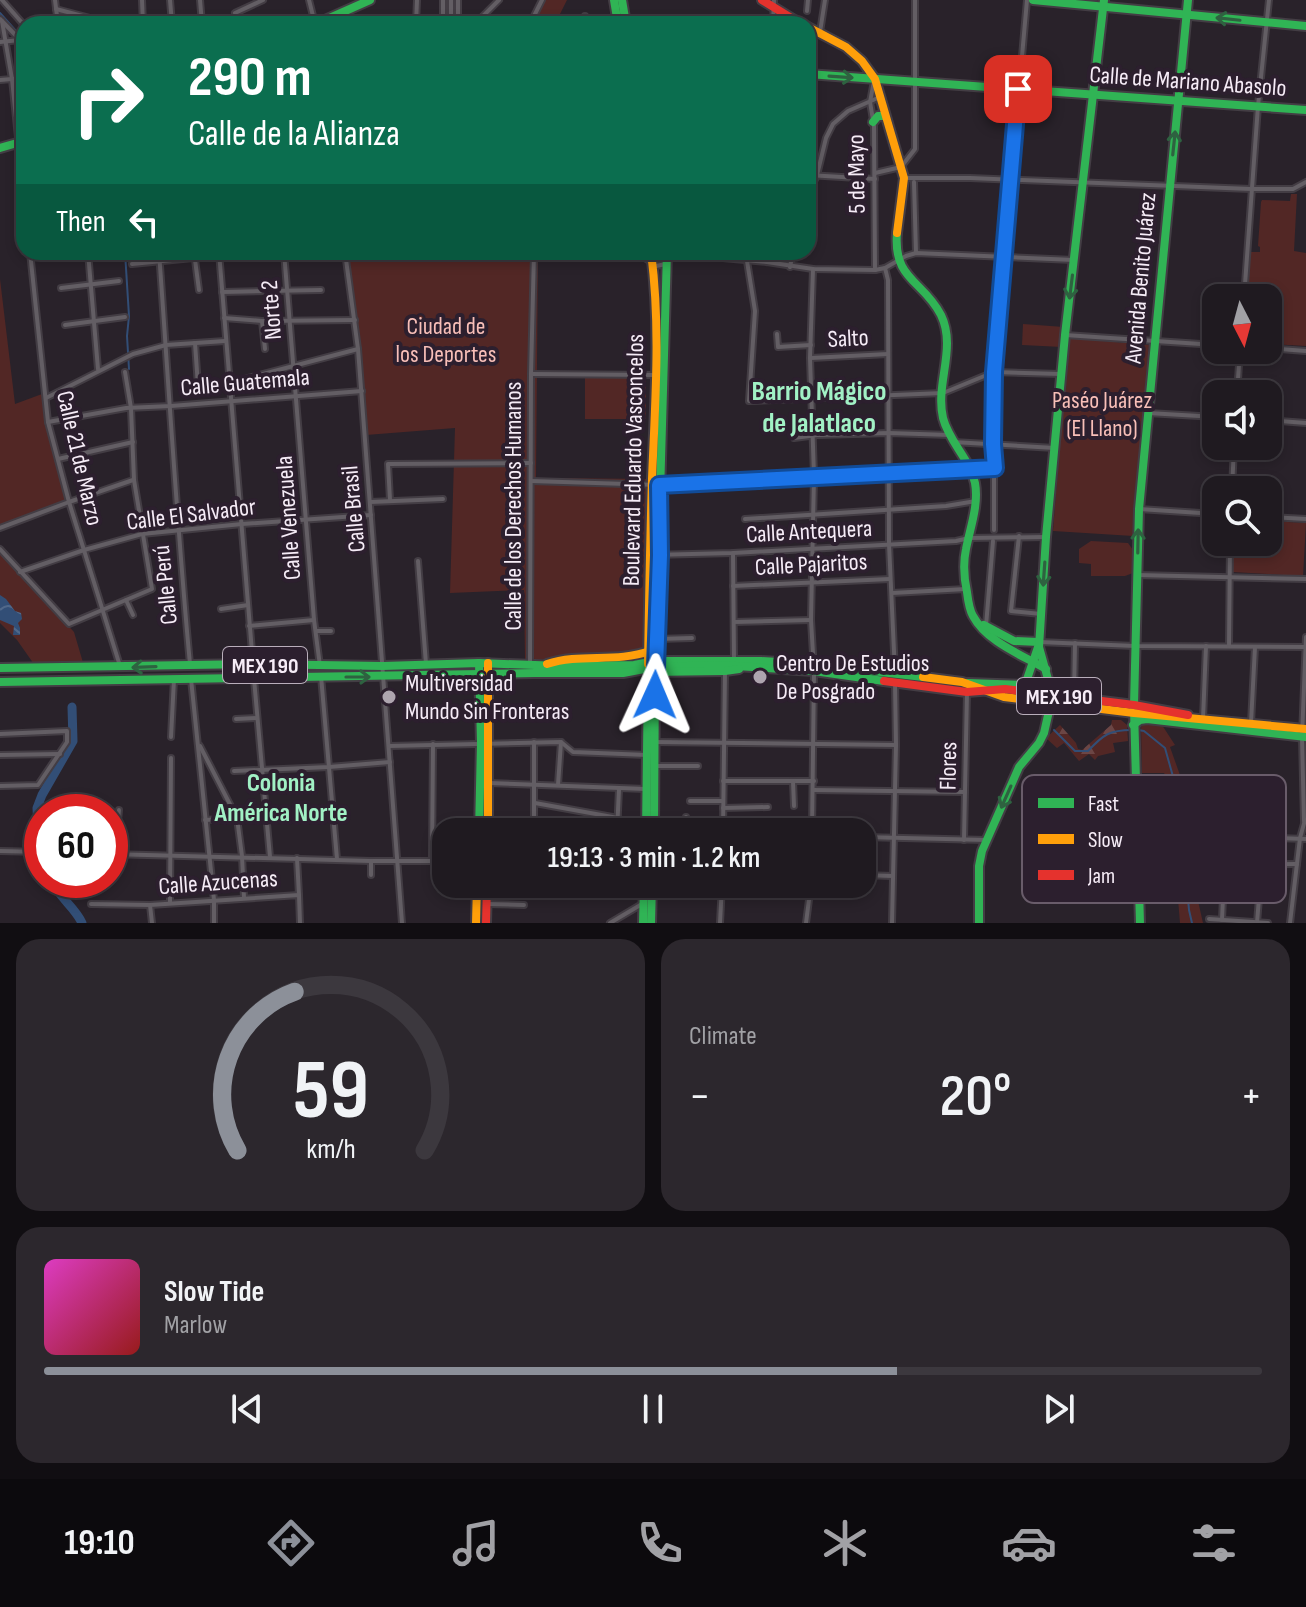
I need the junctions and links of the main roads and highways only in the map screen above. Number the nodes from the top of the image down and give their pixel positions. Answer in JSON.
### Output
{"nodes":[{"id":1,"x":370,"y":0,"type":"edge"},
{"id":2,"x":762,"y":0,"type":"edge"},
{"id":3,"x":1030,"y":0,"type":"edge"},
{"id":4,"x":1188,"y":0,"type":"edge"},
{"id":5,"x":1104,"y":3,"type":"edge"},
{"id":6,"x":774,"y":4,"type":"edge"},
{"id":7,"x":1186,"y":14,"type":"junction"},
{"id":8,"x":334,"y":16,"type":"edge"},
{"id":9,"x":790,"y":16,"type":"edge"},
{"id":10,"x":1306,"y":26,"type":"edge"},
{"id":11,"x":816,"y":30,"type":"edge"},
{"id":12,"x":816,"y":75,"type":"edge"},
{"id":13,"x":875,"y":79,"type":"junction"},
{"id":14,"x":1093,"y":94,"type":"junction"},
{"id":15,"x":1178,"y":101,"type":"junction"},
{"id":16,"x":1306,"y":110,"type":"edge"},
{"id":17,"x":885,"y":117,"type":"junction"},
{"id":18,"x":873,"y":122,"type":"road end"},
{"id":19,"x":652,"y":260,"type":"edge"},
{"id":20,"x":667,"y":260,"type":"edge"},
{"id":21,"x":660,"y":375,"type":"junction"},
{"id":22,"x":655,"y":555,"type":"junction"},
{"id":23,"x":986,"y":630,"type":"junction"},
{"id":24,"x":1039,"y":645,"type":"junction"},
{"id":25,"x":654,"y":646,"type":"junction"},
{"id":26,"x":761,"y":661,"type":"junction"},
{"id":27,"x":1034,"y":662,"type":"junction"},
{"id":28,"x":484,"y":663,"type":"junction"},
{"id":29,"x":545,"y":665,"type":"junction"},
{"id":30,"x":744,"y":667,"type":"junction"},
{"id":31,"x":0,"y":668,"type":"edge"},
{"id":32,"x":652,"y":668,"type":"junction"},
{"id":33,"x":813,"y":668,"type":"junction"},
{"id":34,"x":1046,"y":669,"type":"junction"},
{"id":35,"x":520,"y":673,"type":"junction"},
{"id":36,"x":484,"y":674,"type":"junction"},
{"id":37,"x":0,"y":682,"type":"edge"},
{"id":38,"x":967,"y":688,"type":"junction"},
{"id":39,"x":1051,"y":699,"type":"junction"},
{"id":40,"x":1134,"y":709,"type":"junction"},
{"id":41,"x":1203,"y":719,"type":"junction"},
{"id":42,"x":1213,"y":727,"type":"junction"},
{"id":43,"x":1133,"y":730,"type":"junction"},
{"id":44,"x":1304,"y":733,"type":"edge"},
{"id":45,"x":485,"y":743,"type":"junction"},
{"id":46,"x":653,"y":759,"type":"junction"},
{"id":47,"x":1135,"y":775,"type":"edge"},
{"id":48,"x":480,"y":818,"type":"edge"},
{"id":49,"x":488,"y":818,"type":"edge"},
{"id":50,"x":647,"y":818,"type":"edge"},
{"id":51,"x":654,"y":818,"type":"edge"},
{"id":52,"x":477,"y":898,"type":"edge"},
{"id":53,"x":486,"y":898,"type":"edge"},
{"id":54,"x":644,"y":898,"type":"edge"},
{"id":55,"x":652,"y":898,"type":"edge"},
{"id":56,"x":1139,"y":903,"type":"edge"},
{"id":57,"x":476,"y":923,"type":"edge"},
{"id":58,"x":486,"y":923,"type":"edge"},
{"id":59,"x":643,"y":923,"type":"edge"},
{"id":60,"x":651,"y":923,"type":"edge"},
{"id":61,"x":979,"y":923,"type":"edge"},
{"id":62,"x":1140,"y":923,"type":"edge"}],
"edges":[{"from":1,"to":8,"type":"main road"},
{"from":2,"to":6,"type":"main road"},
{"from":3,"to":5,"type":"main road"},
{"from":4,"to":7,"type":"main road","name":"Avenida Benito Juárez"},
{"from":5,"to":7,"type":"main road"},
{"from":5,"to":14,"type":"main road"},
{"from":6,"to":9,"type":"main road"},
{"from":10,"to":7,"type":"main road","one_way":true},
{"from":7,"to":15,"type":"main road","name":"Avenida Benito Juárez"},
{"from":11,"to":13,"type":"main road"},
{"from":12,"to":13,"type":"main road","name":"Calle de Mariano Abasolo","one_way":true},
{"from":13,"to":14,"type":"main road","name":"Calle de Mariano Abasolo"},
{"from":13,"to":17,"type":"main road"},
{"from":14,"to":15,"type":"main road","name":"Calle de Mariano Abasolo"},
{"from":14,"to":24,"type":"main road","one_way":true},
{"from":15,"to":16,"type":"main road","name":"Calle de Mariano Abasolo"},
{"from":40,"to":15,"type":"main road","name":"Avenida Benito Juárez","one_way":true},
{"from":17,"to":18,"type":"main road"},
{"from":17,"to":23,"type":"main road"},
{"from":19,"to":21,"type":"main road","name":"Boulevard Eduardo Vasconcelos"},
{"from":20,"to":21,"type":"main road","name":"Boulevard Eduardo Vasconcelos"},
{"from":21,"to":22,"type":"main road","name":"Boulevard Eduardo Vasconcelos"},
{"from":22,"to":25,"type":"main road","name":"Boulevard Eduardo Vasconcelos"},
{"from":22,"to":25,"type":"main road","name":"Boulevard Eduardo Vasconcelos"},
{"from":23,"to":24,"type":"main road"},
{"from":23,"to":27,"type":"main road"},
{"from":24,"to":27,"type":"main road"},
{"from":24,"to":34,"type":"main road"},
{"from":25,"to":29,"type":"main road"},
{"from":25,"to":32,"type":"main road","name":"Boulevard Eduardo Vasconcelos"},
{"from":26,"to":30,"type":"main road"},
{"from":26,"to":32,"type":"main road","number":"MEX 190"},
{"from":26,"to":33,"type":"main road","number":"MEX 190"},
{"from":27,"to":34,"type":"main road"},
{"from":27,"to":38,"type":"main road"},
{"from":28,"to":29,"type":"main road","number":"MEX 190"},
{"from":28,"to":31,"type":"main road","number":"MEX 190","one_way":true},
{"from":28,"to":36,"type":"main road"},
{"from":29,"to":32,"type":"main road","number":"MEX 190"},
{"from":29,"to":35,"type":"main road"},
{"from":30,"to":32,"type":"main road","number":"MEX 190"},
{"from":30,"to":32,"type":"main road"},
{"from":30,"to":33,"type":"main road","number":"MEX 190"},
{"from":32,"to":35,"type":"main road","number":"MEX 190"},
{"from":32,"to":46,"type":"main road","name":"Boulevard Eduardo Vasconcelos"},
{"from":33,"to":38,"type":"main road","number":"MEX 190"},
{"from":34,"to":39,"type":"main road"},
{"from":35,"to":36,"type":"main road","number":"MEX 190"},
{"from":37,"to":36,"type":"main road","number":"MEX 190","one_way":true},
{"from":36,"to":45,"type":"main road"},
{"from":38,"to":39,"type":"main road","number":"MEX 190"},
{"from":39,"to":40,"type":"main road","number":"MEX 190"},
{"from":39,"to":40,"type":"main road","number":"MEX 190"},
{"from":39,"to":61,"type":"main road","one_way":true},
{"from":40,"to":41,"type":"main road","number":"MEX 190"},
{"from":40,"to":43,"type":"main road","name":"Avenida Benito Juárez"},
{"from":41,"to":42,"type":"main road"},
{"from":41,"to":44,"type":"main road","number":"MEX 190"},
{"from":42,"to":43,"type":"main road"},
{"from":42,"to":44,"type":"main road"},
{"from":43,"to":47,"type":"main road","name":"Avenida Benito Juárez"},
{"from":45,"to":48,"type":"main road"},
{"from":45,"to":49,"type":"main road"},
{"from":46,"to":50,"type":"main road"},
{"from":46,"to":51,"type":"main road"},
{"from":52,"to":57,"type":"main road"},
{"from":53,"to":58,"type":"main road"},
{"from":54,"to":59,"type":"main road"},
{"from":55,"to":60,"type":"main road"},
{"from":56,"to":62,"type":"main road","name":"Avenida Benito Juárez"}]}
